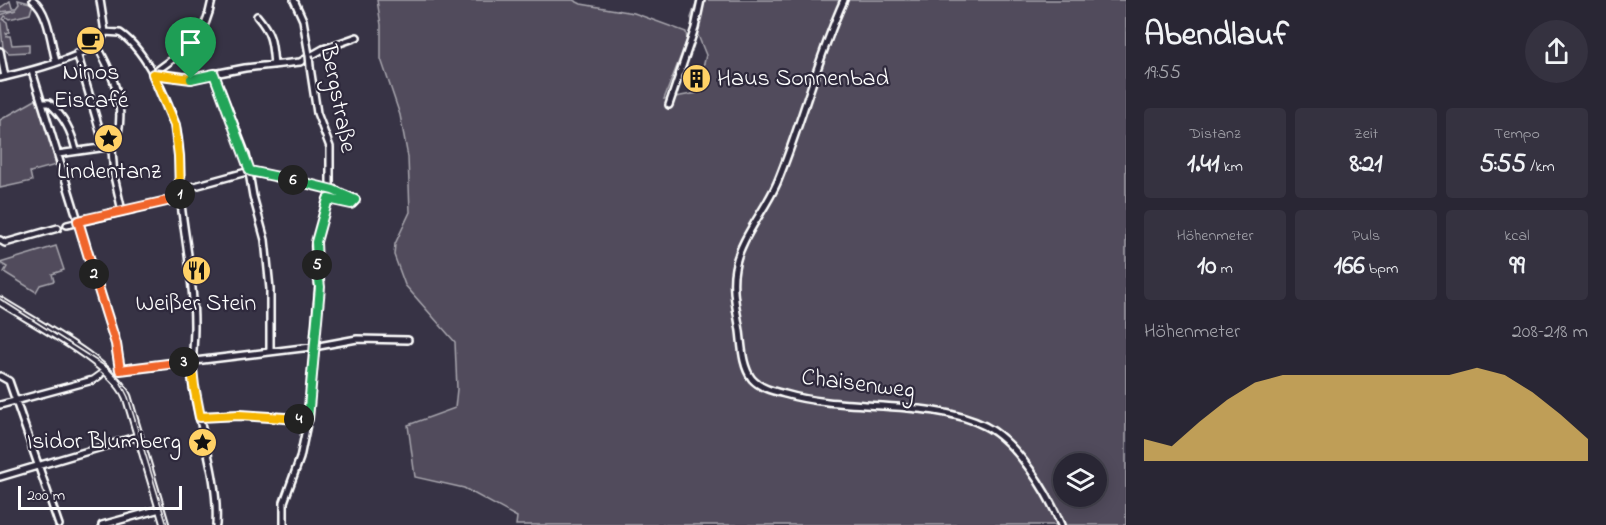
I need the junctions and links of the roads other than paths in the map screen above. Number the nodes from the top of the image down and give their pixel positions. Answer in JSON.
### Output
{"nodes":[{"id":1,"x":33,"y":0,"type":"edge"},
{"id":2,"x":100,"y":0,"type":"edge"},
{"id":3,"x":212,"y":0,"type":"edge"},
{"id":4,"x":294,"y":0,"type":"edge"},
{"id":5,"x":701,"y":0,"type":"edge"},
{"id":6,"x":844,"y":0,"type":"edge"},
{"id":7,"x":256,"y":16,"type":"dead end"},
{"id":8,"x":105,"y":32,"type":"junction"},
{"id":9,"x":357,"y":37,"type":"dead end"},
{"id":10,"x":96,"y":45,"type":"junction"},
{"id":11,"x":0,"y":51,"type":"edge"},
{"id":12,"x":77,"y":53,"type":"junction"},
{"id":13,"x":56,"y":62,"type":"junction"},
{"id":14,"x":274,"y":65,"type":"junction"},
{"id":15,"x":32,"y":71,"type":"junction"},
{"id":16,"x":153,"y":74,"type":"junction"},
{"id":17,"x":214,"y":74,"type":"junction"},
{"id":18,"x":3,"y":77,"type":"edge"},
{"id":19,"x":43,"y":103,"type":"junction"},
{"id":20,"x":669,"y":105,"type":"dead end"},
{"id":21,"x":107,"y":147,"type":"junction"},
{"id":22,"x":76,"y":150,"type":"junction"},
{"id":23,"x":57,"y":154,"type":"junction"},
{"id":24,"x":250,"y":171,"type":"junction"},
{"id":25,"x":180,"y":190,"type":"junction"},
{"id":26,"x":328,"y":196,"type":"junction"},
{"id":27,"x":180,"y":198,"type":"junction"},
{"id":28,"x":122,"y":211,"type":"junction"},
{"id":29,"x":78,"y":221,"type":"junction"},
{"id":30,"x":67,"y":225,"type":"dead end"},
{"id":31,"x":58,"y":228,"type":"dead end"},
{"id":32,"x":0,"y":240,"type":"edge"},
{"id":33,"x":0,"y":301,"type":"edge"},
{"id":34,"x":408,"y":340,"type":"dead end"},
{"id":35,"x":314,"y":347,"type":"junction"},
{"id":36,"x":270,"y":351,"type":"junction"},
{"id":37,"x":191,"y":361,"type":"junction"},
{"id":38,"x":120,"y":370,"type":"junction"},
{"id":39,"x":100,"y":375,"type":"dead end"},
{"id":40,"x":0,"y":376,"type":"edge"},
{"id":41,"x":114,"y":377,"type":"junction"},
{"id":42,"x":15,"y":401,"type":"junction"},
{"id":43,"x":0,"y":405,"type":"edge"},
{"id":44,"x":200,"y":417,"type":"junction"},
{"id":45,"x":308,"y":419,"type":"junction"},
{"id":46,"x":139,"y":436,"type":"junction"},
{"id":47,"x":38,"y":466,"type":"junction"},
{"id":48,"x":0,"y":477,"type":"edge"},
{"id":49,"x":160,"y":509,"type":"junction"},
{"id":50,"x":59,"y":525,"type":"edge"},
{"id":51,"x":102,"y":525,"type":"edge"},
{"id":52,"x":165,"y":525,"type":"edge"},
{"id":53,"x":216,"y":525,"type":"edge"},
{"id":54,"x":284,"y":525,"type":"edge"},
{"id":55,"x":1062,"y":525,"type":"edge"}],
"edges":[{"from":1,"to":13,"type":"street"},
{"from":2,"to":8,"type":"street"},
{"from":3,"to":16,"type":"street"},
{"from":4,"to":26,"type":"street","name":"Bergstraße","bridge":true},
{"from":5,"to":20,"type":"street"},
{"from":6,"to":55,"type":"street","name":"Chaisenweg"},
{"from":7,"to":14,"type":"street"},
{"from":8,"to":10,"type":"street"},
{"from":8,"to":16,"type":"street"},
{"from":9,"to":14,"type":"street"},
{"from":10,"to":12,"type":"street"},
{"from":10,"to":21,"type":"street"},
{"from":11,"to":18,"type":"street"},
{"from":12,"to":13,"type":"street"},
{"from":12,"to":21,"type":"street"},
{"from":13,"to":15,"type":"street"},
{"from":14,"to":17,"type":"street"},
{"from":15,"to":18,"type":"street"},
{"from":15,"to":19,"type":"street"},
{"from":16,"to":17,"type":"street"},
{"from":16,"to":25,"type":"street"},
{"from":17,"to":24,"type":"street"},
{"from":19,"to":22,"type":"street"},
{"from":19,"to":23,"type":"street"},
{"from":21,"to":22,"type":"street"},
{"from":21,"to":28,"type":"street"},
{"from":22,"to":23,"type":"street"},
{"from":23,"to":29,"type":"street"},
{"from":24,"to":25,"type":"street"},
{"from":24,"to":26,"type":"street"},
{"from":24,"to":36,"type":"street"},
{"from":25,"to":27,"type":"street"},
{"from":26,"to":35,"type":"street","name":"Bergstraße"},
{"from":27,"to":28,"type":"street"},
{"from":27,"to":37,"type":"street"},
{"from":28,"to":29,"type":"street"},
{"from":29,"to":30,"type":"street"},
{"from":29,"to":38,"type":"street"},
{"from":31,"to":32,"type":"street"},
{"from":33,"to":41,"type":"main road"},
{"from":34,"to":35,"type":"street"},
{"from":35,"to":36,"type":"street"},
{"from":35,"to":45,"type":"street","name":"Bergstraße"},
{"from":36,"to":37,"type":"street"},
{"from":37,"to":38,"type":"street"},
{"from":37,"to":44,"type":"street"},
{"from":38,"to":41,"type":"street"},
{"from":39,"to":42,"type":"street"},
{"from":40,"to":42,"type":"street"},
{"from":41,"to":46,"type":"main road"},
{"from":42,"to":43,"type":"street"},
{"from":42,"to":47,"type":"street"},
{"from":44,"to":45,"type":"street"},
{"from":44,"to":53,"type":"street"},
{"from":45,"to":54,"type":"street","name":"Bergstraße"},
{"from":46,"to":47,"type":"street"},
{"from":46,"to":49,"type":"main road"},
{"from":47,"to":48,"type":"street"},
{"from":47,"to":50,"type":"street"},
{"from":49,"to":51,"type":"street"},
{"from":49,"to":52,"type":"main road"}]}
